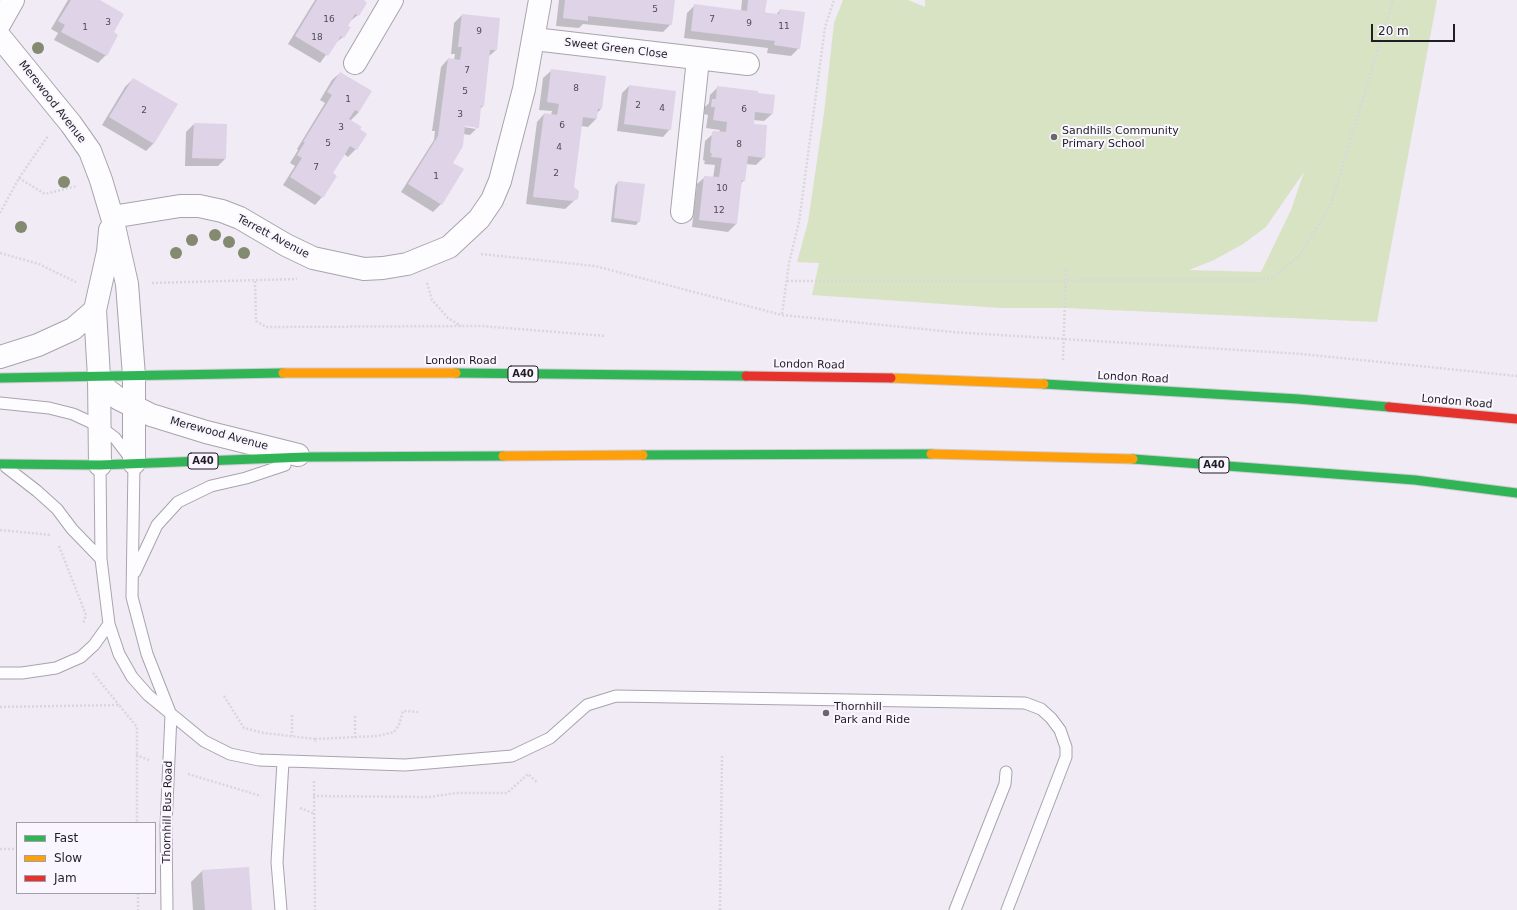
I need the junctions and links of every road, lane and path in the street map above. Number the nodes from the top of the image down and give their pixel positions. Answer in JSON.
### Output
{"nodes":[{"id":1,"x":13,"y":0,"type":"edge"},
{"id":2,"x":392,"y":0,"type":"edge"},
{"id":3,"x":540,"y":0,"type":"edge"},
{"id":4,"x":834,"y":0,"type":"edge"},
{"id":5,"x":1394,"y":0,"type":"edge"},
{"id":6,"x":0,"y":23,"type":"edge"},
{"id":7,"x":0,"y":37,"type":"edge"},
{"id":8,"x":534,"y":39,"type":"junction"},
{"id":9,"x":698,"y":59,"type":"junction"},
{"id":10,"x":355,"y":63,"type":"dead end"},
{"id":11,"x":748,"y":64,"type":"dead end"},
{"id":12,"x":64,"y":114,"type":"junction"},
{"id":13,"x":20,"y":178,"type":"junction"},
{"id":14,"x":79,"y":186,"type":"dead end"},
{"id":15,"x":682,"y":212,"type":"dead end"},
{"id":16,"x":0,"y":213,"type":"edge"},
{"id":17,"x":112,"y":217,"type":"junction"},
{"id":18,"x":449,"y":247,"type":"junction"},
{"id":19,"x":0,"y":253,"type":"edge"},
{"id":20,"x":1066,"y":268,"type":"dead end"},
{"id":21,"x":300,"y":279,"type":"dead end"},
{"id":22,"x":255,"y":280,"type":"junction"},
{"id":23,"x":787,"y":281,"type":"junction"},
{"id":24,"x":1066,"y":281,"type":"junction"},
{"id":25,"x":426,"y":282,"type":"dead end"},
{"id":26,"x":167,"y":283,"type":"dead end"},
{"id":27,"x":78,"y":284,"type":"dead end"},
{"id":28,"x":95,"y":310,"type":"junction"},
{"id":29,"x":782,"y":315,"type":"junction"},
{"id":30,"x":462,"y":326,"type":"junction"},
{"id":31,"x":606,"y":336,"type":"dead end"},
{"id":32,"x":1064,"y":339,"type":"junction"},
{"id":33,"x":0,"y":357,"type":"edge"},
{"id":34,"x":99,"y":376,"type":"junction"},
{"id":35,"x":134,"y":376,"type":"junction"},
{"id":36,"x":1517,"y":376,"type":"edge"},
{"id":37,"x":0,"y":378,"type":"edge"},
{"id":38,"x":1062,"y":386,"type":"junction"},
{"id":39,"x":0,"y":403,"type":"edge"},
{"id":40,"x":133,"y":407,"type":"junction"},
{"id":41,"x":1517,"y":419,"type":"edge"},
{"id":42,"x":99,"y":426,"type":"junction"},
{"id":43,"x":306,"y":457,"type":"junction"},
{"id":44,"x":134,"y":463,"type":"junction"},
{"id":45,"x":2,"y":464,"type":"edge"},
{"id":46,"x":100,"y":465,"type":"junction"},
{"id":47,"x":1517,"y":493,"type":"edge"},
{"id":48,"x":0,"y":530,"type":"edge"},
{"id":49,"x":54,"y":535,"type":"dead end"},
{"id":50,"x":57,"y":542,"type":"dead end"},
{"id":51,"x":102,"y":559,"type":"junction"},
{"id":52,"x":132,"y":578,"type":"junction"},
{"id":53,"x":109,"y":624,"type":"junction"},
{"id":54,"x":81,"y":657,"type":"junction"},
{"id":55,"x":0,"y":673,"type":"edge"},
{"id":56,"x":118,"y":705,"type":"junction"},
{"id":57,"x":0,"y":707,"type":"edge"},
{"id":58,"x":418,"y":712,"type":"dead end"},
{"id":59,"x":171,"y":715,"type":"junction"},
{"id":60,"x":292,"y":715,"type":"dead end"},
{"id":61,"x":355,"y":716,"type":"dead end"},
{"id":62,"x":292,"y":736,"type":"dead end"},
{"id":63,"x":355,"y":738,"type":"junction"},
{"id":64,"x":315,"y":739,"type":"dead end"},
{"id":65,"x":136,"y":755,"type":"junction"},
{"id":66,"x":722,"y":756,"type":"dead end"},
{"id":67,"x":283,"y":762,"type":"junction"},
{"id":68,"x":169,"y":768,"type":"junction"},
{"id":69,"x":1006,"y":772,"type":"dead end"},
{"id":70,"x":537,"y":782,"type":"dead end"},
{"id":71,"x":313,"y":796,"type":"dead end"},
{"id":72,"x":281,"y":802,"type":"junction"},
{"id":73,"x":313,"y":813,"type":"dead end"},
{"id":74,"x":138,"y":822,"type":"edge"},
{"id":75,"x":0,"y":849,"type":"edge"},
{"id":76,"x":16,"y":849,"type":"edge"},
{"id":77,"x":138,"y":894,"type":"edge"},
{"id":78,"x":138,"y":910,"type":"edge"},
{"id":79,"x":167,"y":910,"type":"edge"},
{"id":80,"x":281,"y":910,"type":"edge"},
{"id":81,"x":720,"y":910,"type":"edge"},
{"id":82,"x":955,"y":910,"type":"edge"},
{"id":83,"x":1007,"y":910,"type":"edge"}],
"edges":[{"from":1,"to":6,"type":"street"},
{"from":2,"to":10,"type":"street"},
{"from":3,"to":8,"type":"street","name":"Terrett Avenue"},
{"from":4,"to":23,"type":"path"},
{"from":5,"to":24,"type":"path"},
{"from":7,"to":12,"type":"street","name":"Merewood Avenue"},
{"from":8,"to":9,"type":"street","name":"Sweet Green Close"},
{"from":8,"to":18,"type":"street","name":"Terrett Avenue"},
{"from":9,"to":11,"type":"street","name":"Sweet Green Close"},
{"from":9,"to":15,"type":"street"},
{"from":12,"to":13,"type":"path"},
{"from":12,"to":17,"type":"street","name":"Merewood Avenue"},
{"from":13,"to":14,"type":"path"},
{"from":13,"to":16,"type":"path"},
{"from":17,"to":18,"type":"street","name":"Terrett Avenue"},
{"from":17,"to":28,"type":"street","name":"Merewood Avenue"},
{"from":17,"to":35,"type":"street","name":"Merewood Avenue"},
{"from":18,"to":29,"type":"path"},
{"from":19,"to":27,"type":"path"},
{"from":20,"to":24,"type":"path"},
{"from":21,"to":22,"type":"path"},
{"from":22,"to":26,"type":"path"},
{"from":22,"to":30,"type":"path"},
{"from":23,"to":24,"type":"path"},
{"from":23,"to":29,"type":"path"},
{"from":24,"to":32,"type":"path"},
{"from":25,"to":30,"type":"path"},
{"from":28,"to":33,"type":"street"},
{"from":28,"to":34,"type":"street","name":"Merewood Avenue"},
{"from":29,"to":32,"type":"path"},
{"from":30,"to":31,"type":"path"},
{"from":32,"to":36,"type":"path"},
{"from":32,"to":38,"type":"path"},
{"from":34,"to":35,"type":"highway","name":"London Road","number":"A40"},
{"from":34,"to":37,"type":"highway","number":"A40"},
{"from":34,"to":40,"type":"street","name":"Merewood Avenue"},
{"from":34,"to":42,"type":"street","name":"Merewood Avenue"},
{"from":35,"to":38,"type":"highway","name":"London Road","number":"A40"},
{"from":35,"to":40,"type":"street","name":"Merewood Avenue"},
{"from":38,"to":41,"type":"highway","name":"London Road","number":"A40"},
{"from":39,"to":42,"type":"lane"},
{"from":40,"to":43,"type":"street","name":"Merewood Avenue"},
{"from":40,"to":44,"type":"street","name":"Merewood Avenue"},
{"from":42,"to":44,"type":"lane"},
{"from":42,"to":46,"type":"street","name":"Merewood Avenue"},
{"from":43,"to":44,"type":"highway","number":"A40"},
{"from":43,"to":47,"type":"highway","number":"A40"},
{"from":43,"to":52,"type":"lane"},
{"from":44,"to":46,"type":"highway","number":"A40"},
{"from":44,"to":52,"type":"lane"},
{"from":45,"to":46,"type":"highway","number":"A40"},
{"from":45,"to":51,"type":"lane"},
{"from":46,"to":51,"type":"lane"},
{"from":48,"to":49,"type":"path"},
{"from":50,"to":54,"type":"path"},
{"from":51,"to":53,"type":"lane"},
{"from":52,"to":59,"type":"lane"},
{"from":53,"to":54,"type":"lane"},
{"from":53,"to":59,"type":"lane"},
{"from":54,"to":55,"type":"lane"},
{"from":54,"to":56,"type":"path"},
{"from":56,"to":57,"type":"path"},
{"from":56,"to":65,"type":"path"},
{"from":58,"to":63,"type":"path"},
{"from":59,"to":67,"type":"lane"},
{"from":59,"to":68,"type":"lane","name":"Thornhill Bus Road"},
{"from":60,"to":62,"type":"path"},
{"from":61,"to":63,"type":"path"},
{"from":63,"to":64,"type":"path"},
{"from":65,"to":68,"type":"path"},
{"from":65,"to":74,"type":"path"},
{"from":66,"to":81,"type":"path"},
{"from":67,"to":72,"type":"lane"},
{"from":67,"to":83,"type":"lane"},
{"from":68,"to":72,"type":"path"},
{"from":68,"to":79,"type":"lane","name":"Thornhill Bus Road"},
{"from":69,"to":82,"type":"lane"},
{"from":70,"to":71,"type":"path"},
{"from":72,"to":73,"type":"path"},
{"from":72,"to":80,"type":"lane"},
{"from":75,"to":76,"type":"path"},
{"from":77,"to":78,"type":"path"}]}
